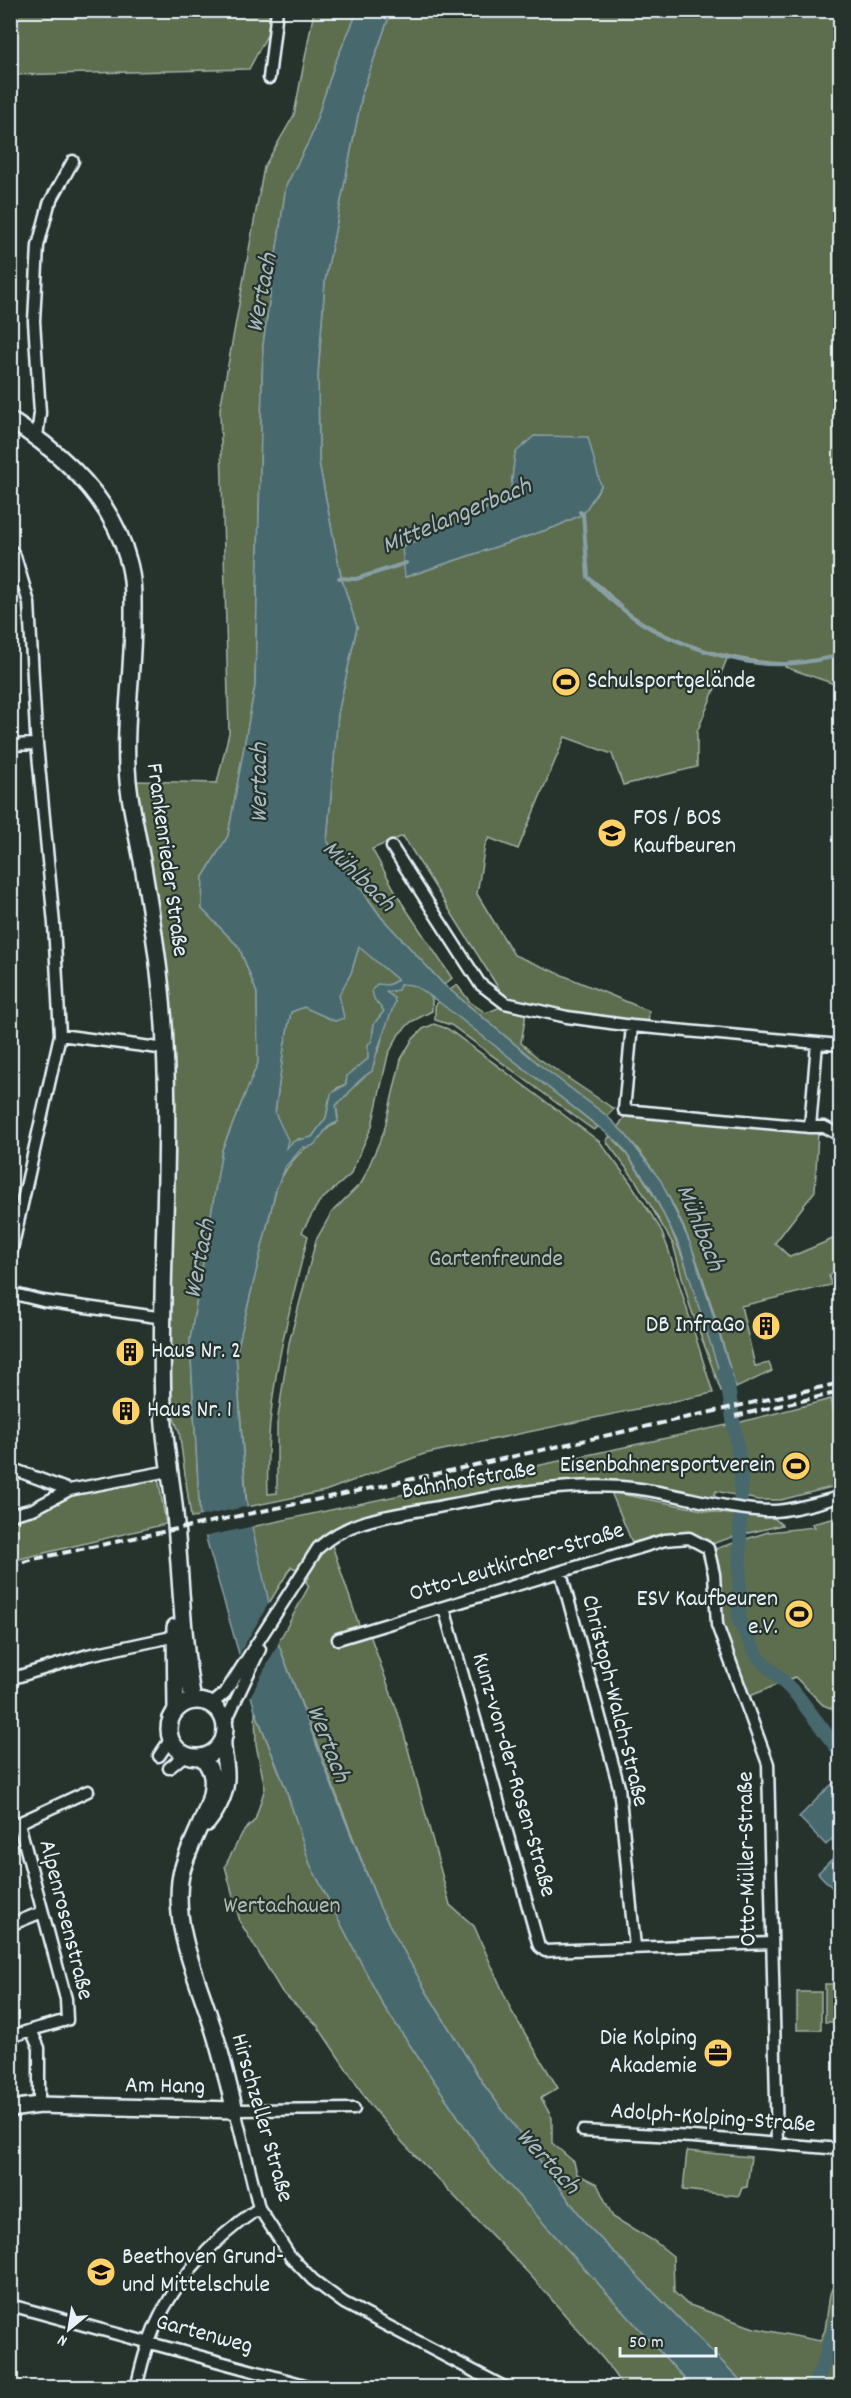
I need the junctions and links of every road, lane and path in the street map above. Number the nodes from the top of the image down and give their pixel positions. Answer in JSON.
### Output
{"nodes":[{"id":1,"x":277,"y":10,"type":"edge"},
{"id":2,"x":269,"y":78,"type":"dead end"},
{"id":3,"x":74,"y":161,"type":"dead end"},
{"id":4,"x":10,"y":420,"type":"edge"},
{"id":5,"x":37,"y":437,"type":"junction"},
{"id":6,"x":10,"y":549,"type":"edge"},
{"id":7,"x":37,"y":744,"type":"junction"},
{"id":8,"x":10,"y":745,"type":"edge"},
{"id":9,"x":392,"y":847,"type":"dead end"},
{"id":10,"x":632,"y":1026,"type":"junction"},
{"id":11,"x":60,"y":1035,"type":"junction"},
{"id":12,"x":817,"y":1043,"type":"junction"},
{"id":13,"x":840,"y":1045,"type":"edge"},
{"id":14,"x":166,"y":1049,"type":"junction"},
{"id":15,"x":810,"y":1127,"type":"junction"},
{"id":16,"x":840,"y":1135,"type":"edge"},
{"id":17,"x":10,"y":1258,"type":"edge"},
{"id":18,"x":10,"y":1293,"type":"edge"},
{"id":19,"x":164,"y":1318,"type":"junction"},
{"id":20,"x":10,"y":1468,"type":"edge"},
{"id":21,"x":169,"y":1471,"type":"junction"},
{"id":22,"x":69,"y":1490,"type":"junction"},
{"id":23,"x":840,"y":1497,"type":"edge"},
{"id":24,"x":10,"y":1515,"type":"edge"},
{"id":25,"x":708,"y":1548,"type":"joint"},
{"id":26,"x":561,"y":1573,"type":"junction"},
{"id":27,"x":282,"y":1603,"type":"junction"},
{"id":28,"x":444,"y":1608,"type":"junction"},
{"id":29,"x":179,"y":1636,"type":"junction"},
{"id":30,"x":338,"y":1639,"type":"dead end"},
{"id":31,"x":182,"y":1674,"type":"junction"},
{"id":32,"x":10,"y":1679,"type":"edge"},
{"id":33,"x":193,"y":1701,"type":"junction"},
{"id":34,"x":212,"y":1705,"type":"junction"},
{"id":35,"x":176,"y":1709,"type":"junction"},
{"id":36,"x":225,"y":1723,"type":"junction"},
{"id":37,"x":170,"y":1740,"type":"junction"},
{"id":38,"x":223,"y":1740,"type":"junction"},
{"id":39,"x":185,"y":1755,"type":"junction"},
{"id":40,"x":159,"y":1756,"type":"dead end"},
{"id":41,"x":202,"y":1757,"type":"junction"},
{"id":42,"x":169,"y":1768,"type":"dead end"},
{"id":43,"x":219,"y":1786,"type":"junction"},
{"id":44,"x":88,"y":1791,"type":"dead end"},
{"id":45,"x":15,"y":1825,"type":"edge"},
{"id":46,"x":42,"y":1912,"type":"junction"},
{"id":47,"x":10,"y":1926,"type":"edge"},
{"id":48,"x":771,"y":1943,"type":"junction"},
{"id":49,"x":635,"y":1947,"type":"junction"},
{"id":50,"x":31,"y":2030,"type":"junction"},
{"id":51,"x":10,"y":2037,"type":"edge"},
{"id":52,"x":39,"y":2105,"type":"junction"},
{"id":53,"x":10,"y":2109,"type":"edge"},
{"id":54,"x":354,"y":2109,"type":"dead end"},
{"id":55,"x":235,"y":2110,"type":"junction"},
{"id":56,"x":582,"y":2131,"type":"dead end"},
{"id":57,"x":777,"y":2143,"type":"junction"},
{"id":58,"x":840,"y":2149,"type":"edge"},
{"id":59,"x":259,"y":2208,"type":"junction"},
{"id":60,"x":10,"y":2305,"type":"edge"},
{"id":61,"x":149,"y":2341,"type":"junction"},
{"id":62,"x":136,"y":2388,"type":"edge"},
{"id":63,"x":316,"y":2388,"type":"edge"},
{"id":64,"x":506,"y":2388,"type":"edge"}],
"edges":[{"from":1,"to":2,"type":"street"},
{"from":3,"to":5,"type":"street"},
{"from":4,"to":5,"type":"street","name":"Frankenrieder Straße"},
{"from":5,"to":14,"type":"street","name":"Frankenrieder Straße"},
{"from":6,"to":7,"type":"street"},
{"from":7,"to":8,"type":"street"},
{"from":7,"to":11,"type":"street"},
{"from":9,"to":10,"type":"street"},
{"from":10,"to":12,"type":"street"},
{"from":10,"to":15,"type":"street"},
{"from":11,"to":14,"type":"street"},
{"from":11,"to":17,"type":"street"},
{"from":12,"to":13,"type":"street"},
{"from":12,"to":15,"type":"street"},
{"from":14,"to":19,"type":"street","name":"Frankenrieder Straße"},
{"from":15,"to":16,"type":"street"},
{"from":18,"to":19,"type":"street"},
{"from":19,"to":21,"type":"street"},
{"from":20,"to":22,"type":"street"},
{"from":21,"to":22,"type":"street"},
{"from":21,"to":29,"type":"street"},
{"from":22,"to":24,"type":"street"},
{"from":23,"to":27,"type":"street","name":"Bahnhofstraße"},
{"from":25,"to":26,"type":"street","name":"Otto-Leutkircher-Straße"},
{"from":25,"to":48,"type":"street","name":"Otto-Müller-Straße"},
{"from":26,"to":28,"type":"street","name":"Otto-Leutkircher-Straße"},
{"from":26,"to":49,"type":"street","name":"Christoph-Walch-Straße"},
{"from":27,"to":34,"type":"street"},
{"from":27,"to":36,"type":"street"},
{"from":28,"to":30,"type":"street","name":"Otto-Leutkircher-Straße"},
{"from":28,"to":49,"type":"street","name":"Kunz-von-der-Rosen-Straße"},
{"from":29,"to":31,"type":"street"},
{"from":29,"to":32,"type":"street"},
{"from":31,"to":33,"type":"street"},
{"from":31,"to":35,"type":"street"},
{"from":33,"to":34,"type":"street"},
{"from":33,"to":35,"type":"street"},
{"from":34,"to":36,"type":"street"},
{"from":35,"to":37,"type":"street"},
{"from":36,"to":38,"type":"street"},
{"from":37,"to":39,"type":"street"},
{"from":37,"to":40,"type":"street"},
{"from":38,"to":41,"type":"street"},
{"from":38,"to":43,"type":"street","name":"Hirschzeller Straße"},
{"from":39,"to":41,"type":"street"},
{"from":39,"to":42,"type":"street"},
{"from":41,"to":43,"type":"street"},
{"from":43,"to":55,"type":"street","name":"Hirschzeller Straße"},
{"from":44,"to":45,"type":"street"},
{"from":45,"to":46,"type":"street","name":"Alpenrosenstraße"},
{"from":46,"to":47,"type":"street"},
{"from":46,"to":50,"type":"street","name":"Alpenrosenstraße"},
{"from":48,"to":49,"type":"street"},
{"from":48,"to":57,"type":"street","name":"Otto-Müller-Straße"},
{"from":50,"to":51,"type":"street"},
{"from":50,"to":52,"type":"street"},
{"from":52,"to":53,"type":"street","name":"Am Hang"},
{"from":52,"to":55,"type":"street","name":"Am Hang"},
{"from":54,"to":55,"type":"street","name":"Am Hang"},
{"from":55,"to":59,"type":"street","name":"Hirschzeller Straße"},
{"from":56,"to":57,"type":"street","name":"Adolph-Kolping-Straße"},
{"from":57,"to":58,"type":"street","name":"Adolph-Kolping-Straße"},
{"from":59,"to":61,"type":"street"},
{"from":59,"to":64,"type":"street","name":"Hirschzeller Straße"},
{"from":60,"to":61,"type":"street","name":"Gartenweg"},
{"from":61,"to":62,"type":"street"},
{"from":61,"to":63,"type":"street","name":"Gartenweg"}]}
